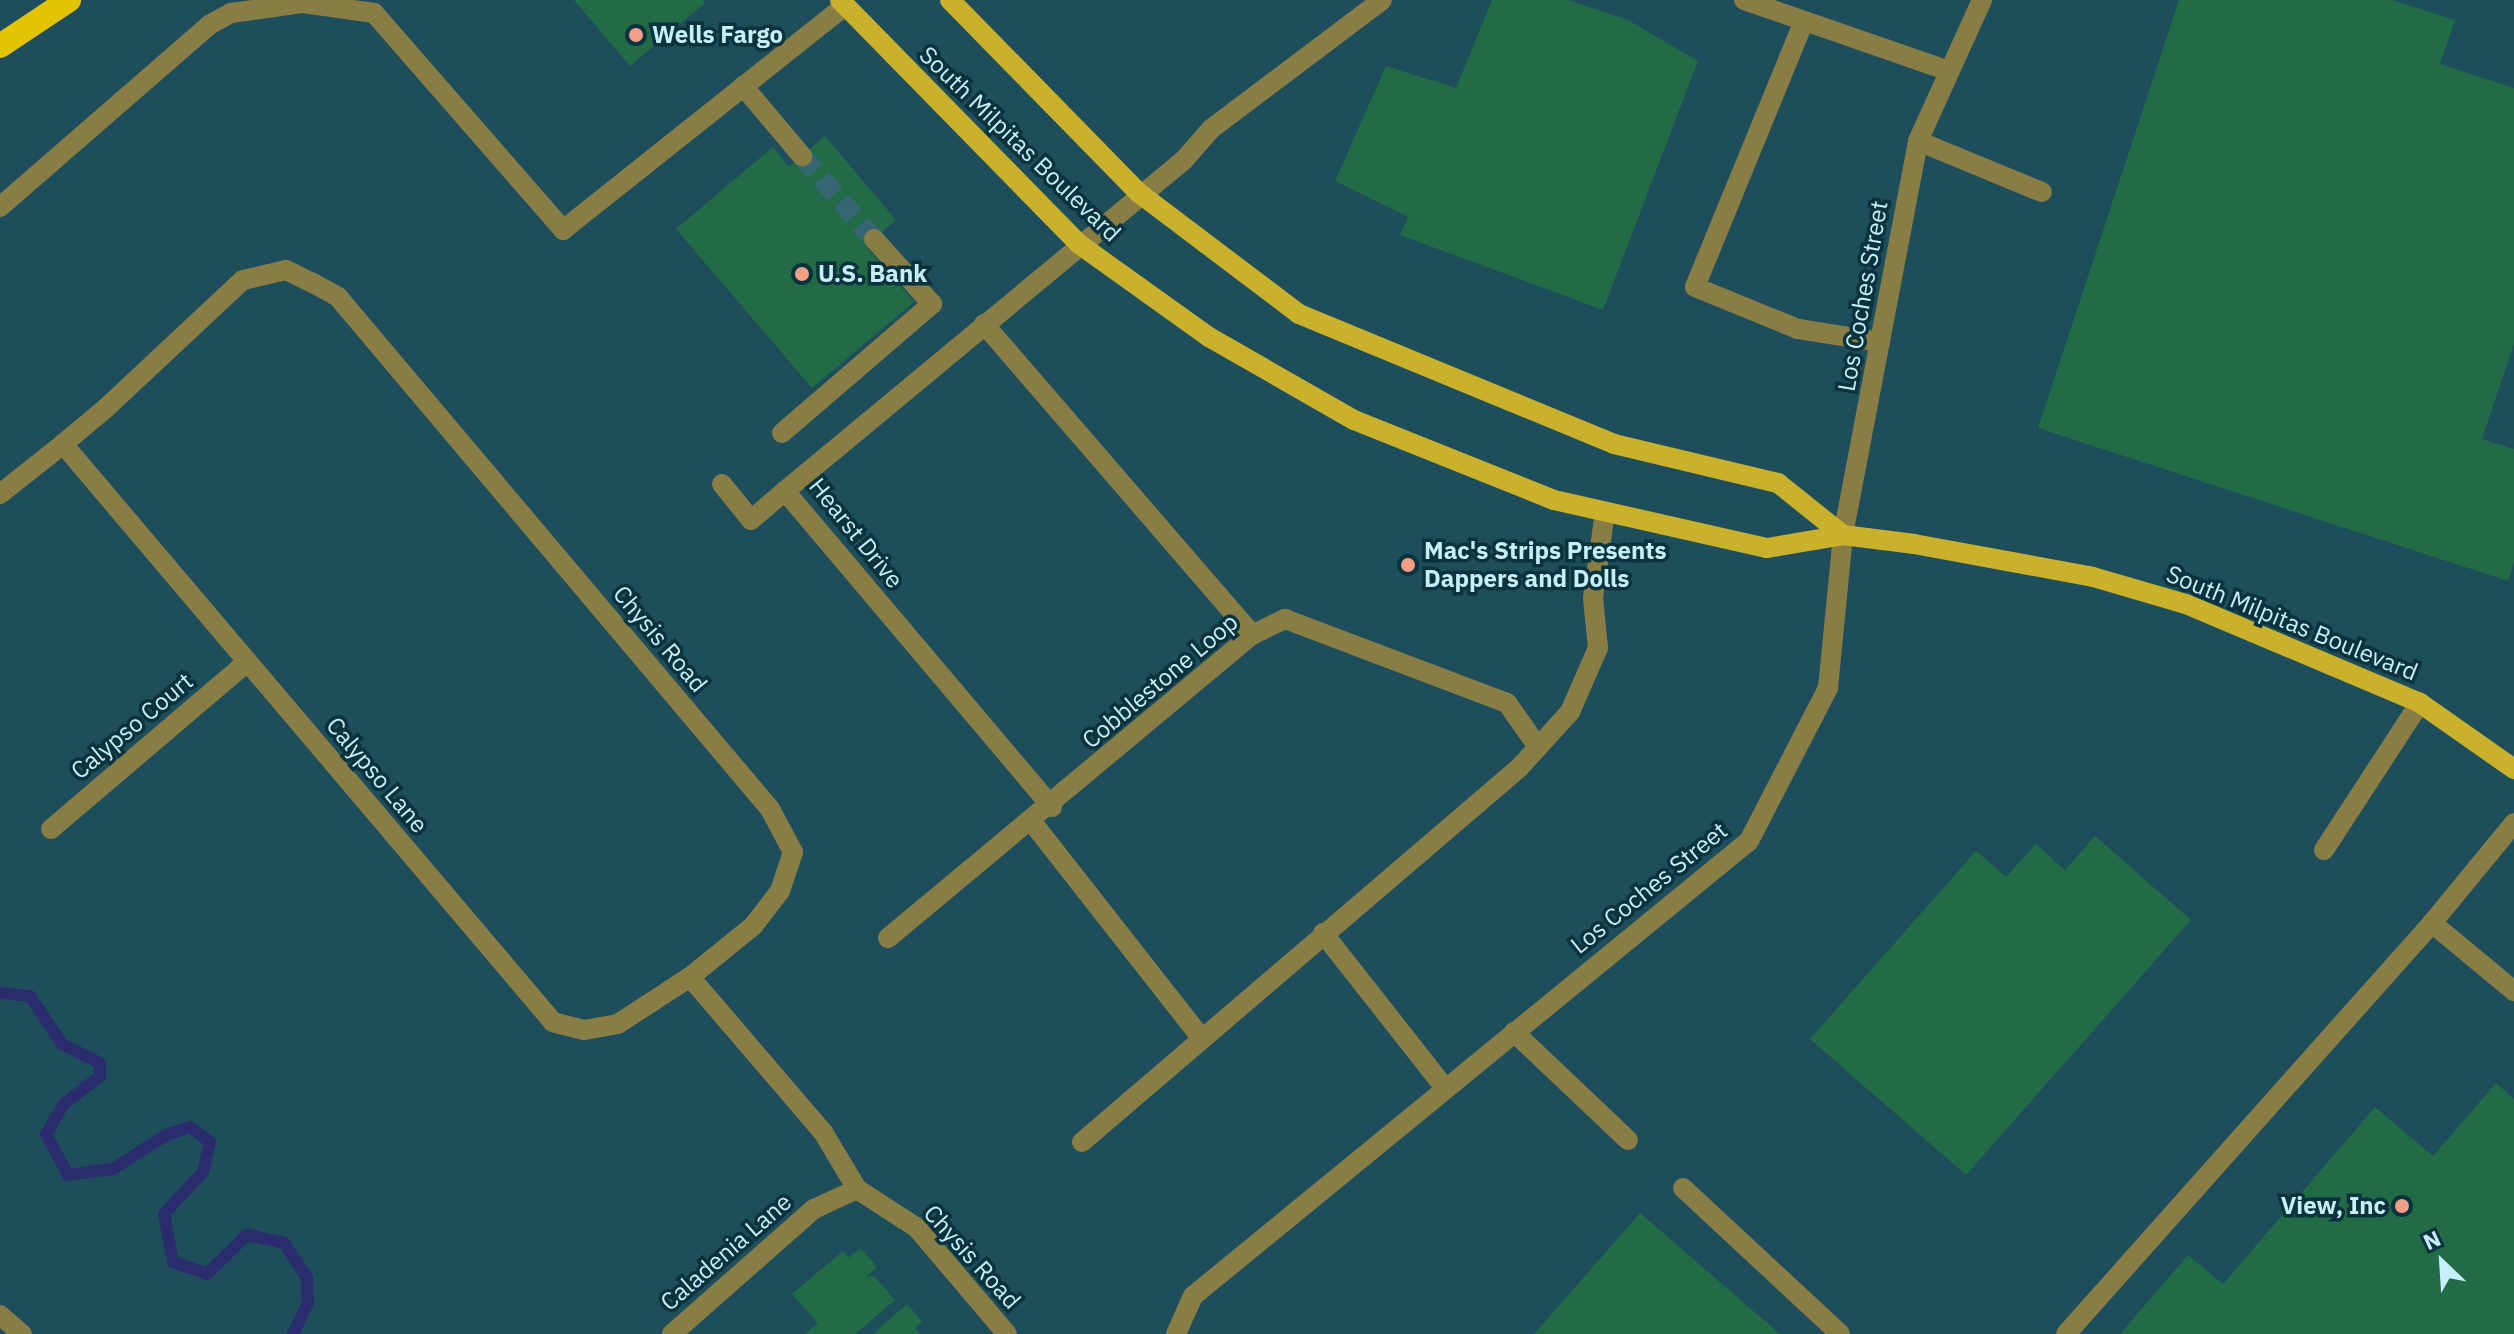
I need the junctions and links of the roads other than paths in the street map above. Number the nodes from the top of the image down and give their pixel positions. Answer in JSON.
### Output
{"nodes":[{"id":1,"x":69,"y":0,"type":"edge"},
{"id":2,"x":950,"y":0,"type":"edge"},
{"id":3,"x":1382,"y":0,"type":"edge"},
{"id":4,"x":1744,"y":0,"type":"edge"},
{"id":5,"x":1982,"y":0,"type":"edge"},
{"id":6,"x":842,"y":3,"type":"edge"},
{"id":7,"x":1804,"y":21,"type":"junction"},
{"id":8,"x":0,"y":46,"type":"edge"},
{"id":9,"x":1949,"y":71,"type":"junction"},
{"id":10,"x":743,"y":86,"type":"junction"},
{"id":11,"x":1918,"y":141,"type":"junction"},
{"id":12,"x":802,"y":156,"type":"tunnel mouth"},
{"id":13,"x":2042,"y":192,"type":"dead end"},
{"id":14,"x":1139,"y":193,"type":"junction"},
{"id":15,"x":0,"y":207,"type":"edge"},
{"id":16,"x":874,"y":239,"type":"tunnel mouth"},
{"id":17,"x":1079,"y":244,"type":"junction"},
{"id":18,"x":984,"y":324,"type":"junction"},
{"id":19,"x":1880,"y":342,"type":"junction"},
{"id":20,"x":782,"y":433,"type":"dead end"},
{"id":21,"x":63,"y":444,"type":"junction"},
{"id":22,"x":722,"y":484,"type":"dead end"},
{"id":23,"x":785,"y":491,"type":"junction"},
{"id":24,"x":0,"y":494,"type":"edge"},
{"id":25,"x":1605,"y":512,"type":"junction"},
{"id":26,"x":1843,"y":535,"type":"junction"},
{"id":27,"x":1252,"y":635,"type":"junction"},
{"id":28,"x":247,"y":662,"type":"junction"},
{"id":29,"x":2420,"y":703,"type":"junction"},
{"id":30,"x":1538,"y":747,"type":"junction"},
{"id":31,"x":2514,"y":769,"type":"edge"},
{"id":32,"x":1052,"y":807,"type":"junction"},
{"id":33,"x":1032,"y":822,"type":"junction"},
{"id":34,"x":2514,"y":823,"type":"edge"},
{"id":35,"x":51,"y":829,"type":"dead end"},
{"id":36,"x":2324,"y":850,"type":"dead end"},
{"id":37,"x":2432,"y":923,"type":"junction"},
{"id":38,"x":1323,"y":933,"type":"junction"},
{"id":39,"x":888,"y":938,"type":"dead end"},
{"id":40,"x":690,"y":977,"type":"junction"},
{"id":41,"x":2514,"y":991,"type":"edge"},
{"id":42,"x":1514,"y":1032,"type":"junction"},
{"id":43,"x":1202,"y":1039,"type":"junction"},
{"id":44,"x":1445,"y":1088,"type":"junction"},
{"id":45,"x":1628,"y":1140,"type":"dead end"},
{"id":46,"x":1082,"y":1142,"type":"dead end"},
{"id":47,"x":1683,"y":1188,"type":"dead end"},
{"id":48,"x":857,"y":1189,"type":"junction"},
{"id":49,"x":0,"y":1315,"type":"edge"},
{"id":50,"x":22,"y":1334,"type":"edge"},
{"id":51,"x":672,"y":1334,"type":"edge"},
{"id":52,"x":1007,"y":1334,"type":"edge"},
{"id":53,"x":1176,"y":1334,"type":"edge"},
{"id":54,"x":1840,"y":1334,"type":"edge"},
{"id":55,"x":2066,"y":1334,"type":"edge"}],
"edges":[{"from":1,"to":8,"type":"highway"},
{"from":2,"to":14,"type":"main road","name":"South Milpitas Boulevard"},
{"from":3,"to":14,"type":"street","name":"Hearst Drive"},
{"from":4,"to":7,"type":"street"},
{"from":5,"to":9,"type":"street","name":"Los Coches Street"},
{"from":6,"to":10,"type":"street"},
{"from":6,"to":17,"type":"main road","name":"South Milpitas Boulevard"},
{"from":7,"to":9,"type":"street"},
{"from":7,"to":19,"type":"street"},
{"from":9,"to":11,"type":"street","name":"Los Coches Street"},
{"from":10,"to":12,"type":"street"},
{"from":10,"to":15,"type":"street"},
{"from":11,"to":13,"type":"street"},
{"from":11,"to":19,"type":"street","name":"Los Coches Street"},
{"from":14,"to":17,"type":"street","name":"Hearst Drive"},
{"from":14,"to":26,"type":"main road","name":"South Milpitas Boulevard"},
{"from":16,"to":20,"type":"street"},
{"from":17,"to":18,"type":"street","name":"Hearst Drive"},
{"from":17,"to":25,"type":"main road","name":"South Milpitas Boulevard"},
{"from":18,"to":23,"type":"street","name":"Hearst Drive"},
{"from":18,"to":27,"type":"street"},
{"from":19,"to":26,"type":"street","name":"Los Coches Street"},
{"from":21,"to":24,"type":"street","name":"Chysis Road"},
{"from":21,"to":28,"type":"street","name":"Calypso Lane"},
{"from":21,"to":40,"type":"street","name":"Chysis Road"},
{"from":22,"to":23,"type":"street"},
{"from":23,"to":32,"type":"street","name":"Hearst Drive"},
{"from":25,"to":26,"type":"main road","name":"South Milpitas Boulevard"},
{"from":25,"to":30,"type":"street"},
{"from":26,"to":29,"type":"main road","name":"South Milpitas Boulevard"},
{"from":26,"to":42,"type":"street","name":"Los Coches Street"},
{"from":27,"to":30,"type":"street","name":"Cobblestone Loop"},
{"from":27,"to":32,"type":"street","name":"Cobblestone Loop"},
{"from":28,"to":35,"type":"street","name":"Calypso Court"},
{"from":28,"to":40,"type":"street","name":"Calypso Lane"},
{"from":29,"to":31,"type":"main road","name":"South Milpitas Boulevard"},
{"from":29,"to":36,"type":"street"},
{"from":30,"to":38,"type":"street"},
{"from":32,"to":33,"type":"street","name":"Cobblestone Loop"},
{"from":33,"to":39,"type":"street","name":"Cobblestone Loop"},
{"from":33,"to":43,"type":"street"},
{"from":34,"to":37,"type":"street"},
{"from":37,"to":41,"type":"street"},
{"from":37,"to":55,"type":"street"},
{"from":38,"to":43,"type":"street"},
{"from":38,"to":44,"type":"street"},
{"from":40,"to":48,"type":"street","name":"Chysis Road"},
{"from":42,"to":44,"type":"street","name":"Los Coches Street"},
{"from":42,"to":45,"type":"street"},
{"from":43,"to":46,"type":"street"},
{"from":44,"to":53,"type":"street","name":"Los Coches Street"},
{"from":47,"to":54,"type":"street"},
{"from":48,"to":51,"type":"street","name":"Caladenia Lane"},
{"from":48,"to":52,"type":"street","name":"Chysis Road"},
{"from":49,"to":50,"type":"street"}]}
